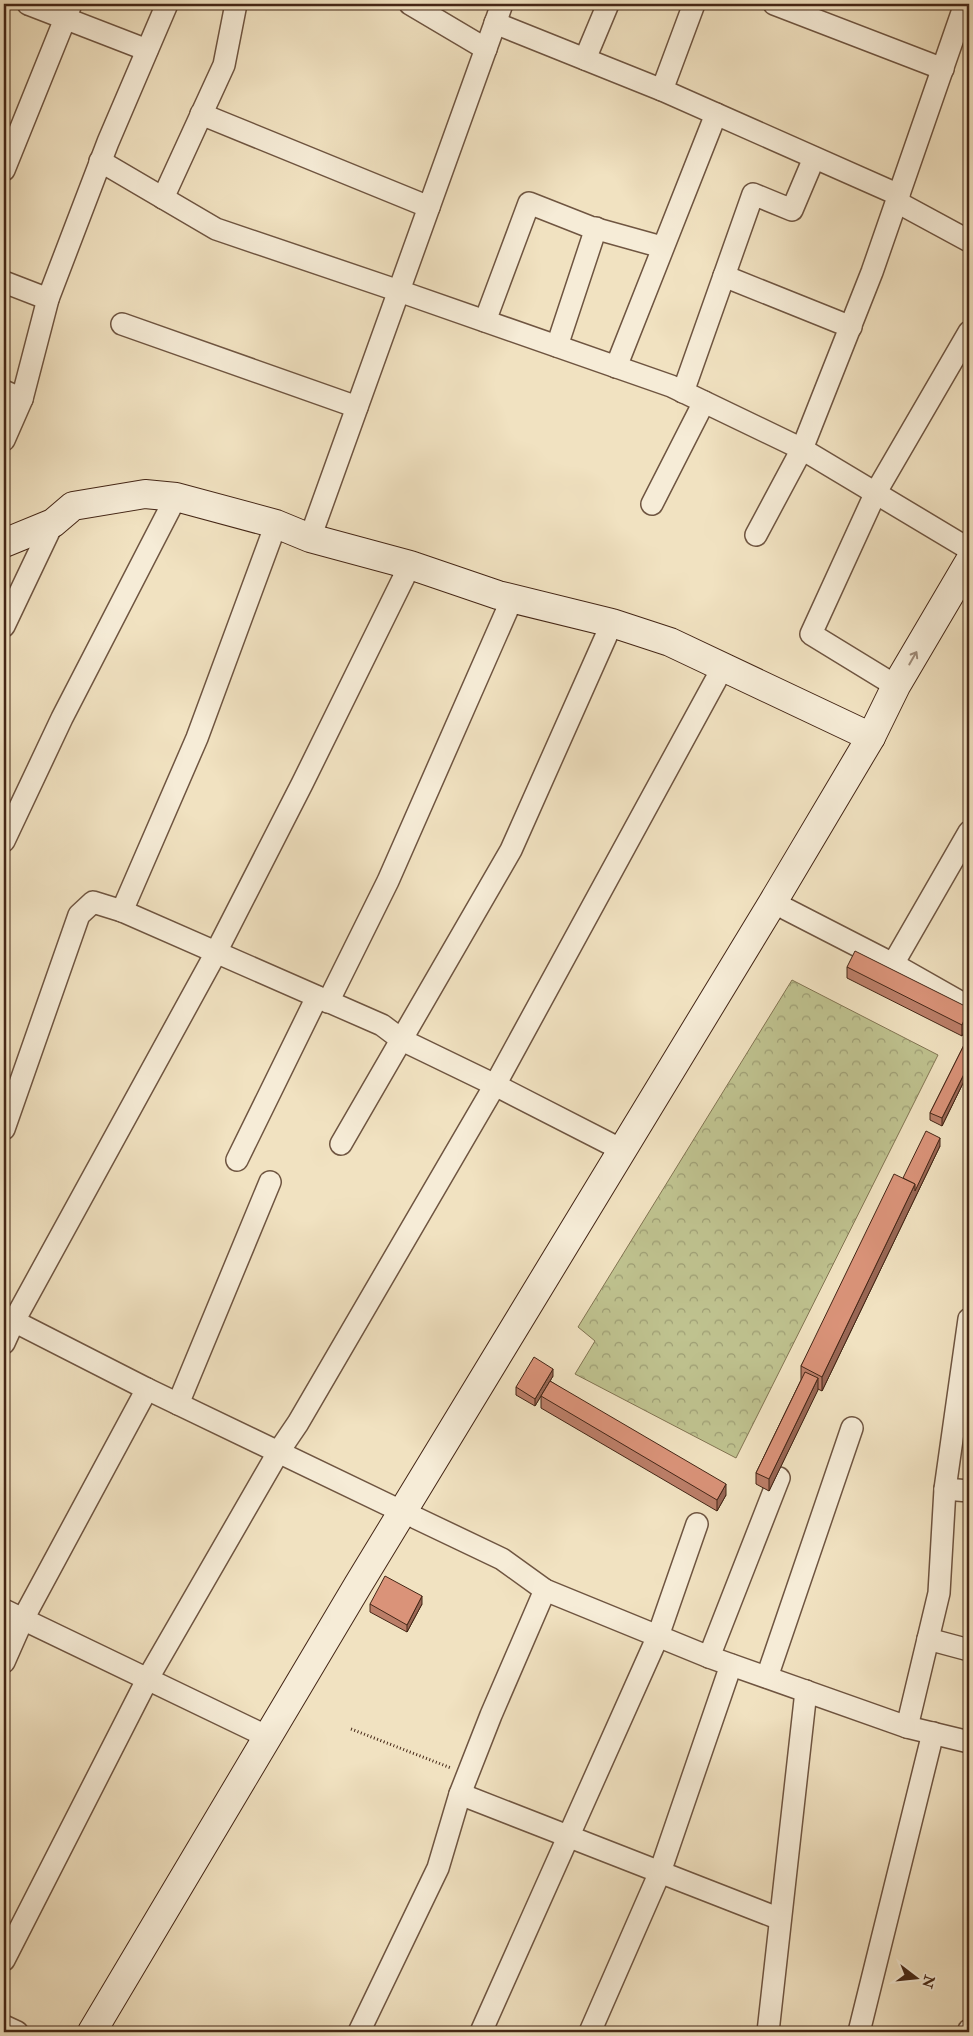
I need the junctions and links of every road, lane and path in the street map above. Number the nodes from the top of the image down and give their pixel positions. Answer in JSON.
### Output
{"nodes":[{"id":1,"x":28,"y":4,"type":"edge"},
{"id":2,"x":167,"y":4,"type":"edge"},
{"id":3,"x":236,"y":4,"type":"edge"},
{"id":4,"x":410,"y":4,"type":"edge"},
{"id":5,"x":608,"y":4,"type":"edge"},
{"id":6,"x":694,"y":4,"type":"edge"},
{"id":7,"x":774,"y":4,"type":"edge"},
{"id":8,"x":68,"y":11,"type":"edge"},
{"id":9,"x":499,"y":14,"type":"edge"},
{"id":10,"x":965,"y":15,"type":"edge"},
{"id":11,"x":486,"y":49,"type":"junction"},
{"id":12,"x":147,"y":50,"type":"junction"},
{"id":13,"x":585,"y":59,"type":"junction"},
{"id":14,"x":943,"y":69,"type":"junction"},
{"id":15,"x":662,"y":90,"type":"junction"},
{"id":16,"x":201,"y":114,"type":"junction"},
{"id":17,"x":716,"y":114,"type":"junction"},
{"id":18,"x":814,"y":158,"type":"junction"},
{"id":19,"x":100,"y":160,"type":"junction"},
{"id":20,"x":4,"y":170,"type":"edge"},
{"id":21,"x":163,"y":198,"type":"junction"},
{"id":22,"x":898,"y":198,"type":"junction"},
{"id":23,"x":429,"y":207,"type":"junction"},
{"id":24,"x":596,"y":228,"type":"junction"},
{"id":25,"x":969,"y":240,"type":"edge"},
{"id":26,"x":662,"y":247,"type":"junction"},
{"id":27,"x":724,"y":276,"type":"junction"},
{"id":28,"x":4,"y":282,"type":"edge"},
{"id":29,"x":399,"y":291,"type":"junction"},
{"id":30,"x":48,"y":299,"type":"junction"},
{"id":31,"x":484,"y":321,"type":"junction"},
{"id":32,"x":122,"y":324,"type":"dead end"},
{"id":33,"x":850,"y":327,"type":"junction"},
{"id":34,"x":969,"y":332,"type":"edge"},
{"id":35,"x":558,"y":346,"type":"junction"},
{"id":36,"x":616,"y":367,"type":"junction"},
{"id":37,"x":683,"y":392,"type":"junction"},
{"id":38,"x":13,"y":395,"type":"edge"},
{"id":39,"x":704,"y":402,"type":"junction"},
{"id":40,"x":357,"y":407,"type":"junction"},
{"id":41,"x":4,"y":440,"type":"edge"},
{"id":42,"x":802,"y":449,"type":"junction"},
{"id":43,"x":876,"y":492,"type":"junction"},
{"id":44,"x":176,"y":497,"type":"junction"},
{"id":45,"x":652,"y":504,"type":"dead end"},
{"id":46,"x":52,"y":523,"type":"junction"},
{"id":47,"x":276,"y":524,"type":"junction"},
{"id":48,"x":756,"y":535,"type":"dead end"},
{"id":49,"x":310,"y":538,"type":"junction"},
{"id":50,"x":4,"y":543,"type":"edge"},
{"id":51,"x":969,"y":549,"type":"edge"},
{"id":52,"x":969,"y":562,"type":"edge"},
{"id":53,"x":410,"y":565,"type":"junction"},
{"id":54,"x":969,"y":596,"type":"edge"},
{"id":55,"x":512,"y":599,"type":"junction"},
{"id":56,"x":612,"y":624,"type":"junction"},
{"id":57,"x":4,"y":626,"type":"edge"},
{"id":58,"x":724,"y":667,"type":"junction"},
{"id":59,"x":896,"y":686,"type":"junction"},
{"id":60,"x":871,"y":737,"type":"junction"},
{"id":61,"x":969,"y":832,"type":"edge"},
{"id":62,"x":4,"y":841,"type":"edge"},
{"id":63,"x":786,"y":909,"type":"junction"},
{"id":64,"x":122,"y":910,"type":"junction"},
{"id":65,"x":216,"y":952,"type":"junction"},
{"id":66,"x":893,"y":964,"type":"junction"},
{"id":67,"x":322,"y":999,"type":"junction"},
{"id":68,"x":969,"y":1007,"type":"edge"},
{"id":69,"x":402,"y":1040,"type":"junction"},
{"id":70,"x":495,"y":1085,"type":"junction"},
{"id":71,"x":4,"y":1129,"type":"edge"},
{"id":72,"x":341,"y":1144,"type":"dead end"},
{"id":73,"x":622,"y":1150,"type":"junction"},
{"id":74,"x":237,"y":1160,"type":"dead end"},
{"id":75,"x":270,"y":1182,"type":"dead end"},
{"id":76,"x":9,"y":1319,"type":"edge"},
{"id":77,"x":969,"y":1319,"type":"edge"},
{"id":78,"x":4,"y":1343,"type":"edge"},
{"id":79,"x":146,"y":1389,"type":"junction"},
{"id":80,"x":178,"y":1404,"type":"junction"},
{"id":81,"x":852,"y":1428,"type":"dead end"},
{"id":82,"x":279,"y":1451,"type":"junction"},
{"id":83,"x":778,"y":1478,"type":"edge"},
{"id":84,"x":944,"y":1489,"type":"junction"},
{"id":85,"x":969,"y":1491,"type":"edge"},
{"id":86,"x":409,"y":1515,"type":"junction"},
{"id":87,"x":698,"y":1524,"type":"dead end"},
{"id":88,"x":545,"y":1590,"type":"junction"},
{"id":89,"x":4,"y":1610,"type":"edge"},
{"id":90,"x":23,"y":1619,"type":"junction"},
{"id":91,"x":658,"y":1636,"type":"junction"},
{"id":92,"x":928,"y":1639,"type":"junction"},
{"id":93,"x":969,"y":1650,"type":"edge"},
{"id":94,"x":709,"y":1657,"type":"junction"},
{"id":95,"x":4,"y":1662,"type":"edge"},
{"id":96,"x":731,"y":1665,"type":"junction"},
{"id":97,"x":767,"y":1677,"type":"junction"},
{"id":98,"x":148,"y":1678,"type":"junction"},
{"id":99,"x":806,"y":1691,"type":"junction"},
{"id":100,"x":908,"y":1727,"type":"junction"},
{"id":101,"x":351,"y":1729,"type":"dead end"},
{"id":102,"x":933,"y":1733,"type":"junction"},
{"id":103,"x":268,"y":1736,"type":"junction"},
{"id":104,"x":969,"y":1742,"type":"edge"},
{"id":105,"x":464,"y":1784,"type":"junction"},
{"id":106,"x":568,"y":1836,"type":"junction"},
{"id":107,"x":660,"y":1872,"type":"junction"},
{"id":108,"x":780,"y":1919,"type":"junction"},
{"id":109,"x":4,"y":1960,"type":"edge"},
{"id":110,"x":4,"y":2026,"type":"edge"},
{"id":111,"x":17,"y":2032,"type":"edge"},
{"id":112,"x":92,"y":2032,"type":"edge"},
{"id":113,"x":110,"y":2032,"type":"edge"},
{"id":114,"x":359,"y":2032,"type":"edge"},
{"id":115,"x":481,"y":2032,"type":"edge"},
{"id":116,"x":590,"y":2032,"type":"edge"},
{"id":117,"x":768,"y":2032,"type":"edge"},
{"id":118,"x":859,"y":2032,"type":"edge"}],
"edges":[{"from":1,"to":8,"type":"street"},
{"from":2,"to":12,"type":"street"},
{"from":3,"to":16,"type":"street"},
{"from":4,"to":11,"type":"street"},
{"from":5,"to":13,"type":"street"},
{"from":6,"to":15,"type":"street"},
{"from":7,"to":14,"type":"street"},
{"from":8,"to":12,"type":"street"},
{"from":8,"to":20,"type":"street"},
{"from":9,"to":11,"type":"street"},
{"from":9,"to":13,"type":"street"},
{"from":10,"to":14,"type":"street"},
{"from":11,"to":23,"type":"street"},
{"from":12,"to":19,"type":"street"},
{"from":13,"to":15,"type":"street"},
{"from":14,"to":22,"type":"street"},
{"from":15,"to":17,"type":"street"},
{"from":16,"to":21,"type":"street"},
{"from":16,"to":23,"type":"street"},
{"from":17,"to":18,"type":"street"},
{"from":17,"to":26,"type":"street"},
{"from":18,"to":22,"type":"street"},
{"from":18,"to":27,"type":"street"},
{"from":19,"to":21,"type":"street"},
{"from":19,"to":30,"type":"street"},
{"from":21,"to":29,"type":"street"},
{"from":22,"to":25,"type":"street"},
{"from":22,"to":33,"type":"street"},
{"from":23,"to":29,"type":"street"},
{"from":24,"to":26,"type":"street"},
{"from":24,"to":31,"type":"street"},
{"from":24,"to":35,"type":"street"},
{"from":26,"to":36,"type":"street"},
{"from":27,"to":33,"type":"street"},
{"from":27,"to":37,"type":"street"},
{"from":28,"to":30,"type":"street"},
{"from":29,"to":31,"type":"street"},
{"from":29,"to":40,"type":"street"},
{"from":30,"to":38,"type":"street"},
{"from":31,"to":35,"type":"street"},
{"from":32,"to":40,"type":"street"},
{"from":33,"to":42,"type":"street"},
{"from":34,"to":43,"type":"street"},
{"from":35,"to":36,"type":"street"},
{"from":36,"to":37,"type":"street"},
{"from":37,"to":39,"type":"street"},
{"from":38,"to":41,"type":"street"},
{"from":39,"to":42,"type":"street"},
{"from":39,"to":45,"type":"street"},
{"from":40,"to":49,"type":"street"},
{"from":42,"to":43,"type":"street"},
{"from":42,"to":48,"type":"street"},
{"from":43,"to":51,"type":"street"},
{"from":43,"to":59,"type":"street"},
{"from":44,"to":46,"type":"main road"},
{"from":44,"to":47,"type":"main road"},
{"from":44,"to":62,"type":"street"},
{"from":46,"to":50,"type":"main road"},
{"from":46,"to":57,"type":"street"},
{"from":47,"to":49,"type":"main road"},
{"from":47,"to":64,"type":"street"},
{"from":49,"to":53,"type":"main road"},
{"from":59,"to":52,"type":"main road","one_way":true},
{"from":53,"to":55,"type":"main road"},
{"from":53,"to":65,"type":"street"},
{"from":54,"to":63,"type":"main road"},
{"from":55,"to":56,"type":"main road"},
{"from":55,"to":67,"type":"street"},
{"from":56,"to":58,"type":"main road"},
{"from":56,"to":69,"type":"street"},
{"from":58,"to":60,"type":"main road"},
{"from":58,"to":70,"type":"street"},
{"from":59,"to":60,"type":"main road"},
{"from":60,"to":73,"type":"main road"},
{"from":61,"to":66,"type":"street"},
{"from":63,"to":66,"type":"street"},
{"from":63,"to":86,"type":"main road"},
{"from":64,"to":65,"type":"street"},
{"from":64,"to":71,"type":"street"},
{"from":65,"to":67,"type":"street"},
{"from":65,"to":76,"type":"street"},
{"from":66,"to":68,"type":"street"},
{"from":67,"to":69,"type":"street"},
{"from":67,"to":74,"type":"street"},
{"from":69,"to":70,"type":"street"},
{"from":69,"to":72,"type":"street"},
{"from":70,"to":73,"type":"street"},
{"from":70,"to":82,"type":"street"},
{"from":73,"to":86,"type":"main road"},
{"from":75,"to":80,"type":"street"},
{"from":76,"to":78,"type":"street"},
{"from":76,"to":79,"type":"street"},
{"from":77,"to":84,"type":"street"},
{"from":79,"to":80,"type":"street"},
{"from":79,"to":90,"type":"street"},
{"from":80,"to":82,"type":"street"},
{"from":81,"to":97,"type":"street"},
{"from":82,"to":86,"type":"street"},
{"from":82,"to":98,"type":"street"},
{"from":83,"to":94,"type":"street"},
{"from":84,"to":85,"type":"street"},
{"from":84,"to":92,"type":"street"},
{"from":86,"to":88,"type":"street"},
{"from":86,"to":103,"type":"main road"},
{"from":86,"to":113,"type":"main road"},
{"from":87,"to":91,"type":"street"},
{"from":88,"to":91,"type":"street"},
{"from":88,"to":105,"type":"street"},
{"from":89,"to":90,"type":"street"},
{"from":90,"to":95,"type":"street"},
{"from":90,"to":98,"type":"street"},
{"from":91,"to":94,"type":"street"},
{"from":91,"to":106,"type":"street"},
{"from":92,"to":93,"type":"street"},
{"from":92,"to":100,"type":"street"},
{"from":94,"to":96,"type":"street"},
{"from":96,"to":97,"type":"street"},
{"from":96,"to":107,"type":"street"},
{"from":97,"to":99,"type":"street"},
{"from":98,"to":103,"type":"street"},
{"from":98,"to":109,"type":"street"},
{"from":99,"to":100,"type":"street"},
{"from":99,"to":108,"type":"street"},
{"from":100,"to":102,"type":"street"},
{"from":101,"to":105,"type":"path"},
{"from":102,"to":104,"type":"street"},
{"from":102,"to":118,"type":"street"},
{"from":103,"to":112,"type":"main road"},
{"from":105,"to":106,"type":"street"},
{"from":105,"to":114,"type":"street"},
{"from":106,"to":107,"type":"street"},
{"from":106,"to":115,"type":"street"},
{"from":107,"to":108,"type":"street"},
{"from":107,"to":116,"type":"street"},
{"from":108,"to":117,"type":"street"},
{"from":110,"to":111,"type":"street"}]}
